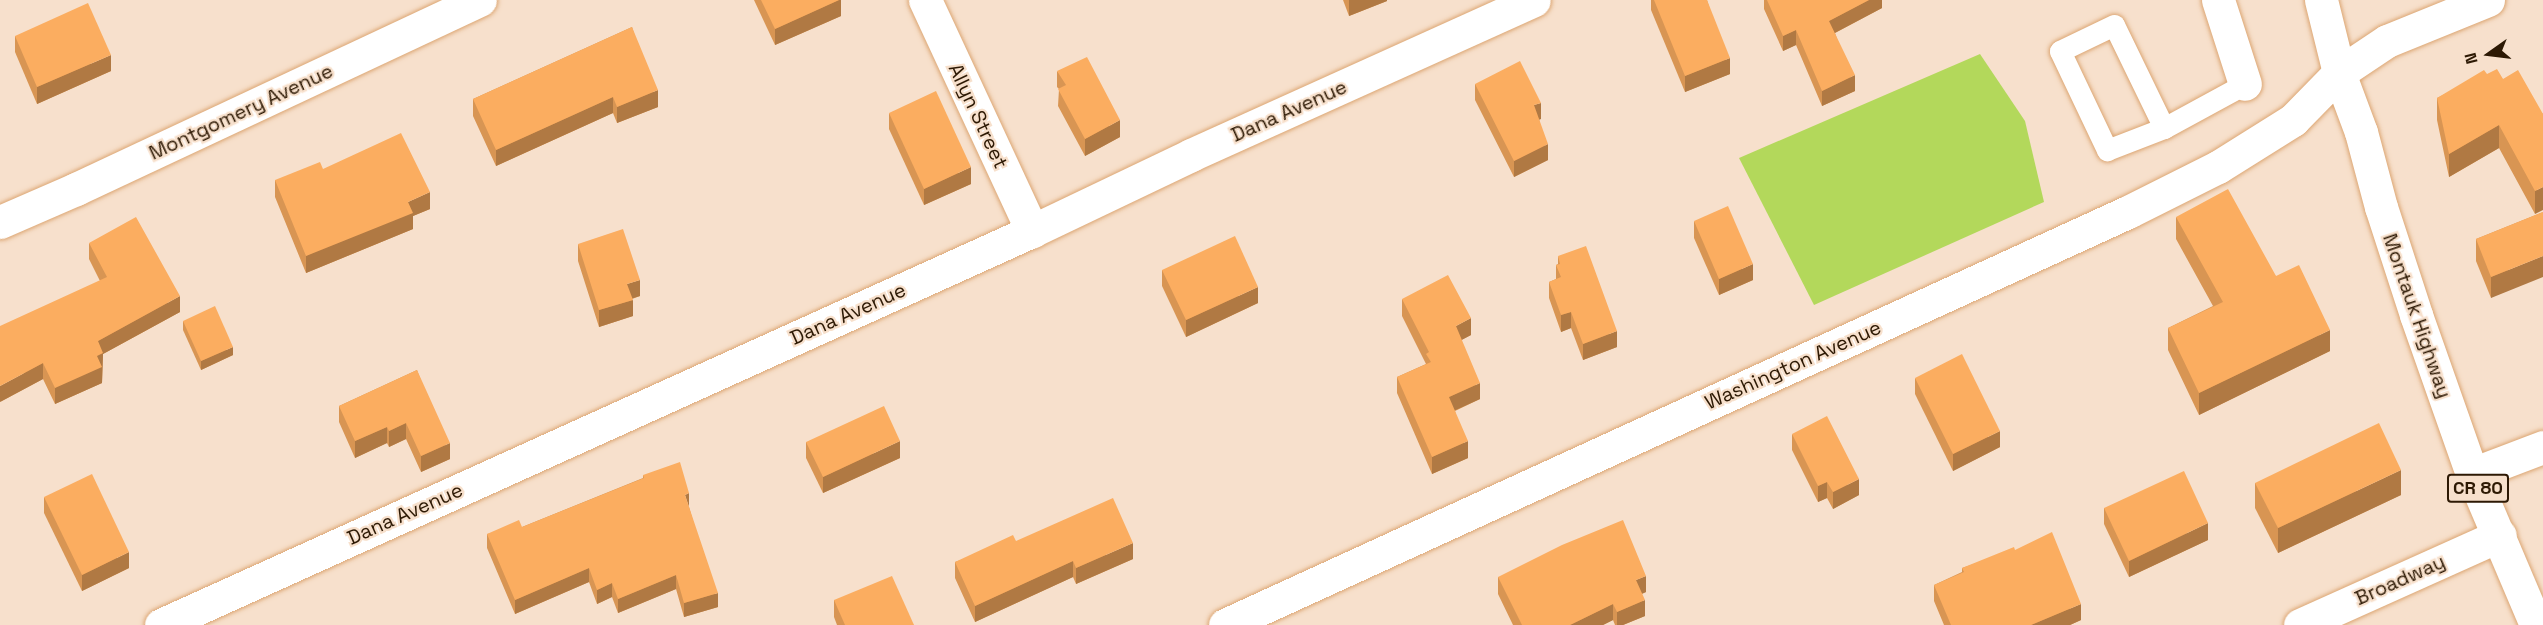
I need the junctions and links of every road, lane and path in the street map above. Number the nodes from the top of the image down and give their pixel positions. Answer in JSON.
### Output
{"nodes":[{"id":1,"x":480,"y":0,"type":"edge"},
{"id":2,"x":925,"y":0,"type":"edge"},
{"id":3,"x":1534,"y":0,"type":"edge"},
{"id":4,"x":2218,"y":0,"type":"edge"},
{"id":5,"x":2321,"y":0,"type":"edge"},
{"id":6,"x":2488,"y":0,"type":"edge"},
{"id":7,"x":2339,"y":73,"type":"junction"},
{"id":8,"x":2245,"y":84,"type":"joint"},
{"id":9,"x":2164,"y":128,"type":"junction"},
{"id":10,"x":0,"y":222,"type":"edge"},
{"id":11,"x":1032,"y":231,"type":"junction"},
{"id":12,"x":2543,"y":447,"type":"edge"},
{"id":13,"x":2472,"y":474,"type":"junction"},
{"id":14,"x":2500,"y":535,"type":"junction"},
{"id":15,"x":161,"y":625,"type":"edge"},
{"id":16,"x":1225,"y":625,"type":"edge"},
{"id":17,"x":2300,"y":625,"type":"edge"},
{"id":18,"x":2536,"y":625,"type":"edge"}],
"edges":[{"from":1,"to":10,"type":"street","name":"Montgomery Avenue"},
{"from":2,"to":11,"type":"street","name":"Allyn Street"},
{"from":3,"to":11,"type":"street","name":"Dana Avenue"},
{"from":4,"to":8,"type":"street"},
{"from":5,"to":7,"type":"street","name":"Montauk Highway","number":"CR 80"},
{"from":6,"to":7,"type":"street","name":"Washington Avenue"},
{"from":7,"to":13,"type":"street","name":"Montauk Highway","number":"CR 80"},
{"from":7,"to":16,"type":"street","name":"Washington Avenue"},
{"from":8,"to":9,"type":"lane"},
{"from":9,"to":9,"type":"lane"},
{"from":11,"to":15,"type":"street","name":"Dana Avenue"},
{"from":12,"to":13,"type":"street"},
{"from":13,"to":14,"type":"street","name":"Montauk Highway","number":"CR 80"},
{"from":14,"to":17,"type":"street","name":"Broadway"},
{"from":14,"to":18,"type":"street","name":"Montauk Highway","number":"CR 80"}]}
